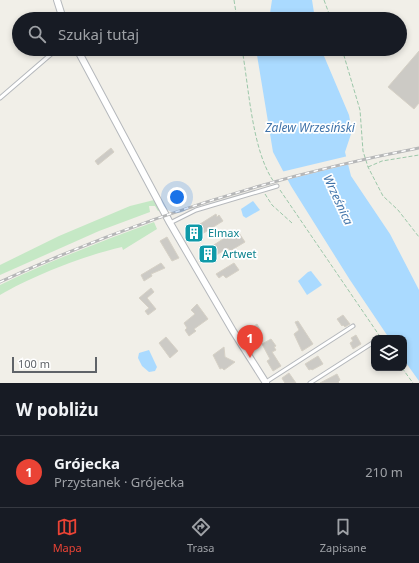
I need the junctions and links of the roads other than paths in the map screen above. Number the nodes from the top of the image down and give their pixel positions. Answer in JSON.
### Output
{"nodes":[{"id":1,"x":56,"y":0,"type":"edge"},
{"id":2,"x":60,"y":12,"type":"edge"},
{"id":3,"x":49,"y":56,"type":"edge"},
{"id":4,"x":81,"y":56,"type":"edge"},
{"id":5,"x":0,"y":98,"type":"edge"},
{"id":6,"x":277,"y":186,"type":"road end"},
{"id":7,"x":170,"y":223,"type":"junction"},
{"id":8,"x":353,"y":326,"type":"dead end"},
{"id":9,"x":371,"y":344,"type":"edge"},
{"id":10,"x":266,"y":382,"type":"edge"},
{"id":11,"x":310,"y":383,"type":"edge"}],
"edges":[{"from":1,"to":2,"type":"street"},
{"from":3,"to":5,"type":"lane"},
{"from":4,"to":7,"type":"street"},
{"from":6,"to":7,"type":"lane"},
{"from":7,"to":10,"type":"street"},
{"from":8,"to":10,"type":"lane"},
{"from":9,"to":11,"type":"lane"}]}
